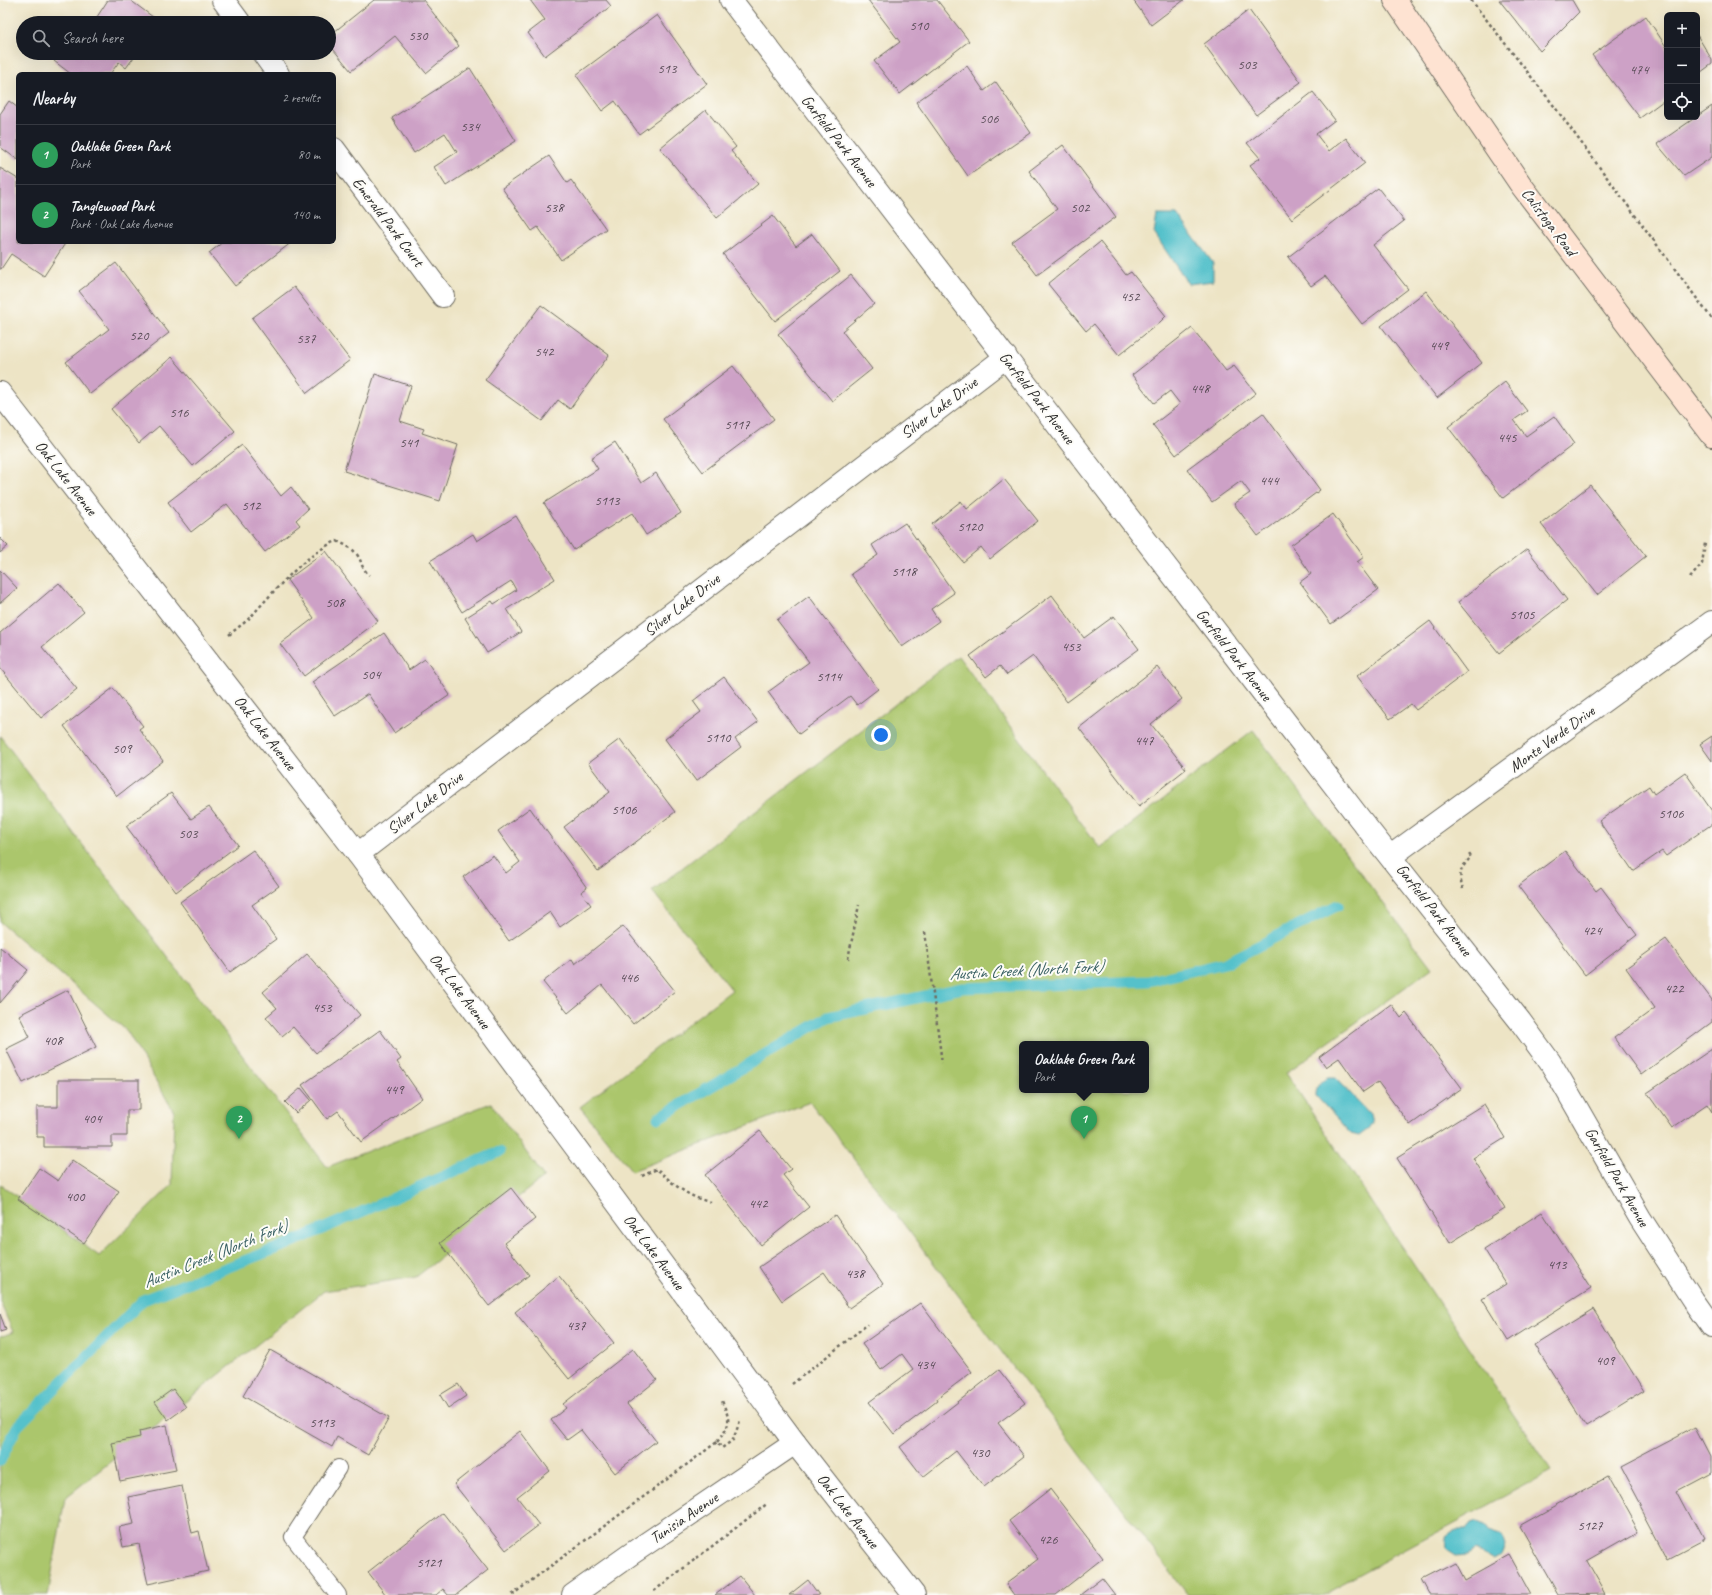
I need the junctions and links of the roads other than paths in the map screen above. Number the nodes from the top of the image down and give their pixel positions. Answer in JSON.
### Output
{"nodes":[{"id":1,"x":223,"y":0,"type":"edge"},
{"id":2,"x":731,"y":0,"type":"edge"},
{"id":3,"x":1395,"y":0,"type":"edge"},
{"id":4,"x":235,"y":16,"type":"edge"},
{"id":5,"x":268,"y":60,"type":"edge"},
{"id":6,"x":277,"y":72,"type":"edge"},
{"id":7,"x":336,"y":152,"type":"edge"},
{"id":8,"x":443,"y":296,"type":"dead end"},
{"id":9,"x":1006,"y":357,"type":"junction"},
{"id":10,"x":0,"y":393,"type":"edge"},
{"id":11,"x":1712,"y":436,"type":"edge"},
{"id":12,"x":1712,"y":622,"type":"edge"},
{"id":13,"x":358,"y":854,"type":"junction"},
{"id":14,"x":1391,"y":856,"type":"junction"},
{"id":15,"x":1712,"y":1326,"type":"edge"},
{"id":16,"x":795,"y":1443,"type":"junction"},
{"id":17,"x":338,"y":1468,"type":"dead end"},
{"id":18,"x":338,"y":1595,"type":"edge"},
{"id":19,"x":573,"y":1595,"type":"edge"},
{"id":20,"x":914,"y":1595,"type":"edge"}],
"edges":[{"from":1,"to":4,"type":"street"},
{"from":2,"to":9,"type":"street","name":"Garfield Park Avenue"},
{"from":3,"to":11,"type":"main road","name":"Calistoga Road"},
{"from":5,"to":6,"type":"street"},
{"from":7,"to":8,"type":"street","name":"Emerald Park Court"},
{"from":9,"to":13,"type":"street","name":"Silver Lake Drive"},
{"from":9,"to":14,"type":"street","name":"Garfield Park Avenue"},
{"from":10,"to":13,"type":"street","name":"Oak Lake Avenue"},
{"from":12,"to":14,"type":"street","name":"Monte Verde Drive"},
{"from":13,"to":16,"type":"street","name":"Oak Lake Avenue"},
{"from":14,"to":15,"type":"street","name":"Garfield Park Avenue"},
{"from":16,"to":19,"type":"street","name":"Tunisia Avenue"},
{"from":16,"to":20,"type":"street","name":"Oak Lake Avenue"},
{"from":17,"to":18,"type":"lane"}]}
